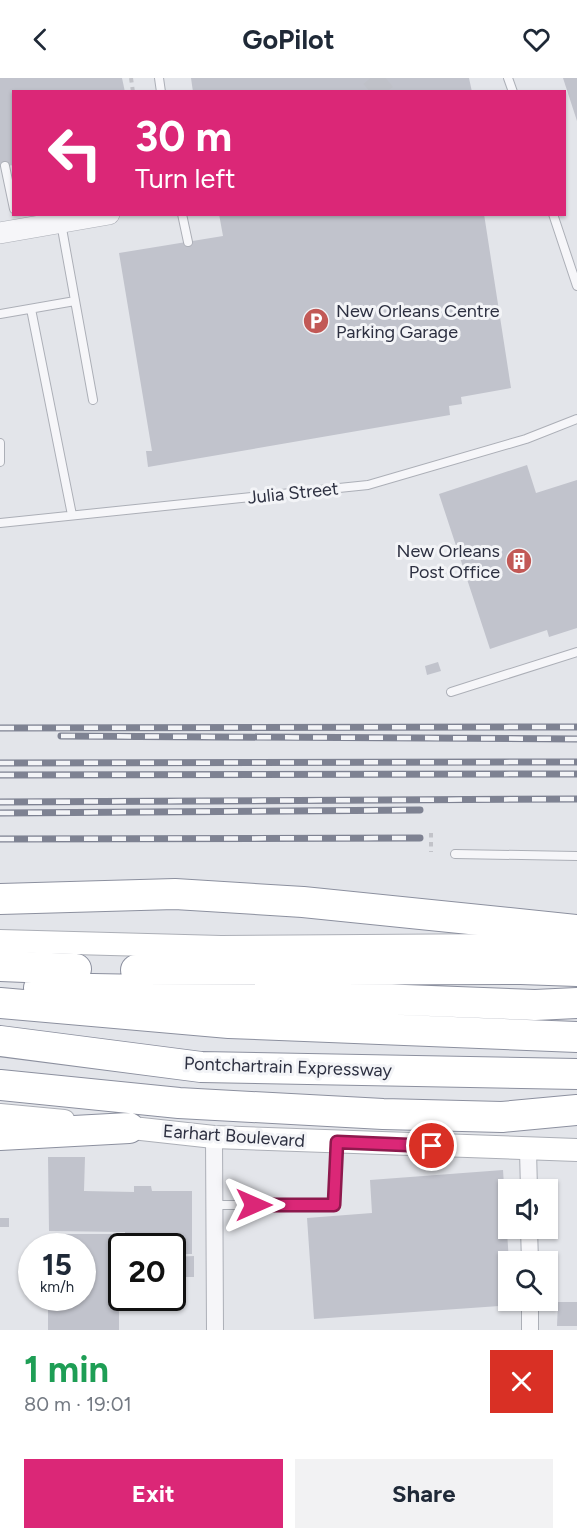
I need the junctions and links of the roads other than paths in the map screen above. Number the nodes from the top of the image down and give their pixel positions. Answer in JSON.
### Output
{"nodes":[{"id":1,"x":5,"y":166,"type":"dead end"},
{"id":2,"x":12,"y":199,"type":"edge"},
{"id":3,"x":95,"y":216,"type":"edge"},
{"id":4,"x":182,"y":216,"type":"edge"},
{"id":5,"x":554,"y":216,"type":"edge"},
{"id":6,"x":73,"y":219,"type":"edge"},
{"id":7,"x":11,"y":226,"type":"edge"},
{"id":8,"x":188,"y":242,"type":"dead end"},
{"id":9,"x":577,"y":286,"type":"edge"},
{"id":10,"x":75,"y":301,"type":"junction"},
{"id":11,"x":31,"y":309,"type":"junction"},
{"id":12,"x":0,"y":314,"type":"edge"},
{"id":13,"x":93,"y":400,"type":"dead end"},
{"id":14,"x":577,"y":419,"type":"edge"},
{"id":15,"x":0,"y":443,"type":"edge"},
{"id":16,"x":0,"y":462,"type":"edge"},
{"id":17,"x":72,"y":516,"type":"junction"},
{"id":18,"x":0,"y":523,"type":"edge"},
{"id":19,"x":577,"y":652,"type":"edge"},
{"id":20,"x":451,"y":692,"type":"dead end"},
{"id":21,"x":455,"y":855,"type":"dead end"},
{"id":22,"x":577,"y":856,"type":"edge"},
{"id":23,"x":0,"y":899,"type":"edge"},
{"id":24,"x":577,"y":930,"type":"edge"},
{"id":25,"x":0,"y":941,"type":"edge"},
{"id":26,"x":577,"y":948,"type":"edge"},
{"id":27,"x":0,"y":966,"type":"edge"},
{"id":28,"x":577,"y":971,"type":"edge"},
{"id":29,"x":0,"y":988,"type":"edge"},
{"id":30,"x":0,"y":1003,"type":"edge"},
{"id":31,"x":577,"y":1003,"type":"edge"},
{"id":32,"x":577,"y":1037,"type":"edge"},
{"id":33,"x":0,"y":1041,"type":"edge"},
{"id":34,"x":577,"y":1074,"type":"edge"},
{"id":35,"x":0,"y":1085,"type":"edge"},
{"id":36,"x":577,"y":1110,"type":"edge"},
{"id":37,"x":0,"y":1115,"type":"edge"},
{"id":38,"x":129,"y":1128,"type":"junction"},
{"id":39,"x":0,"y":1135,"type":"edge"},
{"id":40,"x":214,"y":1137,"type":"junction"},
{"id":41,"x":337,"y":1142,"type":"junction"},
{"id":42,"x":528,"y":1150,"type":"junction"},
{"id":43,"x":577,"y":1150,"type":"edge"},
{"id":44,"x":529,"y":1179,"type":"edge"},
{"id":45,"x":214,"y":1205,"type":"junction"},
{"id":46,"x":530,"y":1311,"type":"edge"},
{"id":47,"x":215,"y":1330,"type":"edge"},
{"id":48,"x":530,"y":1330,"type":"edge"}],
"edges":[{"from":1,"to":2,"type":"lane"},
{"from":3,"to":6,"type":"street"},
{"from":4,"to":8,"type":"lane"},
{"from":5,"to":9,"type":"lane"},
{"from":6,"to":7,"type":"street"},
{"from":6,"to":10,"type":"lane"},
{"from":10,"to":11,"type":"lane"},
{"from":10,"to":13,"type":"lane"},
{"from":11,"to":12,"type":"lane"},
{"from":11,"to":17,"type":"lane"},
{"from":14,"to":17,"type":"lane","name":"Julia Street"},
{"from":15,"to":16,"type":"lane"},
{"from":17,"to":18,"type":"lane","name":"Julia Street"},
{"from":19,"to":20,"type":"lane"},
{"from":21,"to":22,"type":"lane"},
{"from":23,"to":24,"type":"highway"},
{"from":25,"to":26,"type":"main road"},
{"from":27,"to":28,"type":"highway"},
{"from":29,"to":31,"type":"highway"},
{"from":30,"to":32,"type":"highway"},
{"from":33,"to":34,"type":"highway","name":"Pontchartrain Expressway"},
{"from":35,"to":36,"type":"highway"},
{"from":37,"to":38,"type":"main road","name":"Earhart Boulevard"},
{"from":38,"to":39,"type":"highway"},
{"from":38,"to":40,"type":"main road","name":"Earhart Boulevard"},
{"from":40,"to":41,"type":"main road","name":"Earhart Boulevard"},
{"from":40,"to":45,"type":"street"},
{"from":41,"to":42,"type":"main road","name":"Earhart Boulevard"},
{"from":41,"to":45,"type":"lane"},
{"from":42,"to":43,"type":"main road","name":"Earhart Boulevard"},
{"from":42,"to":44,"type":"street"},
{"from":45,"to":47,"type":"street"},
{"from":46,"to":48,"type":"street"}]}
